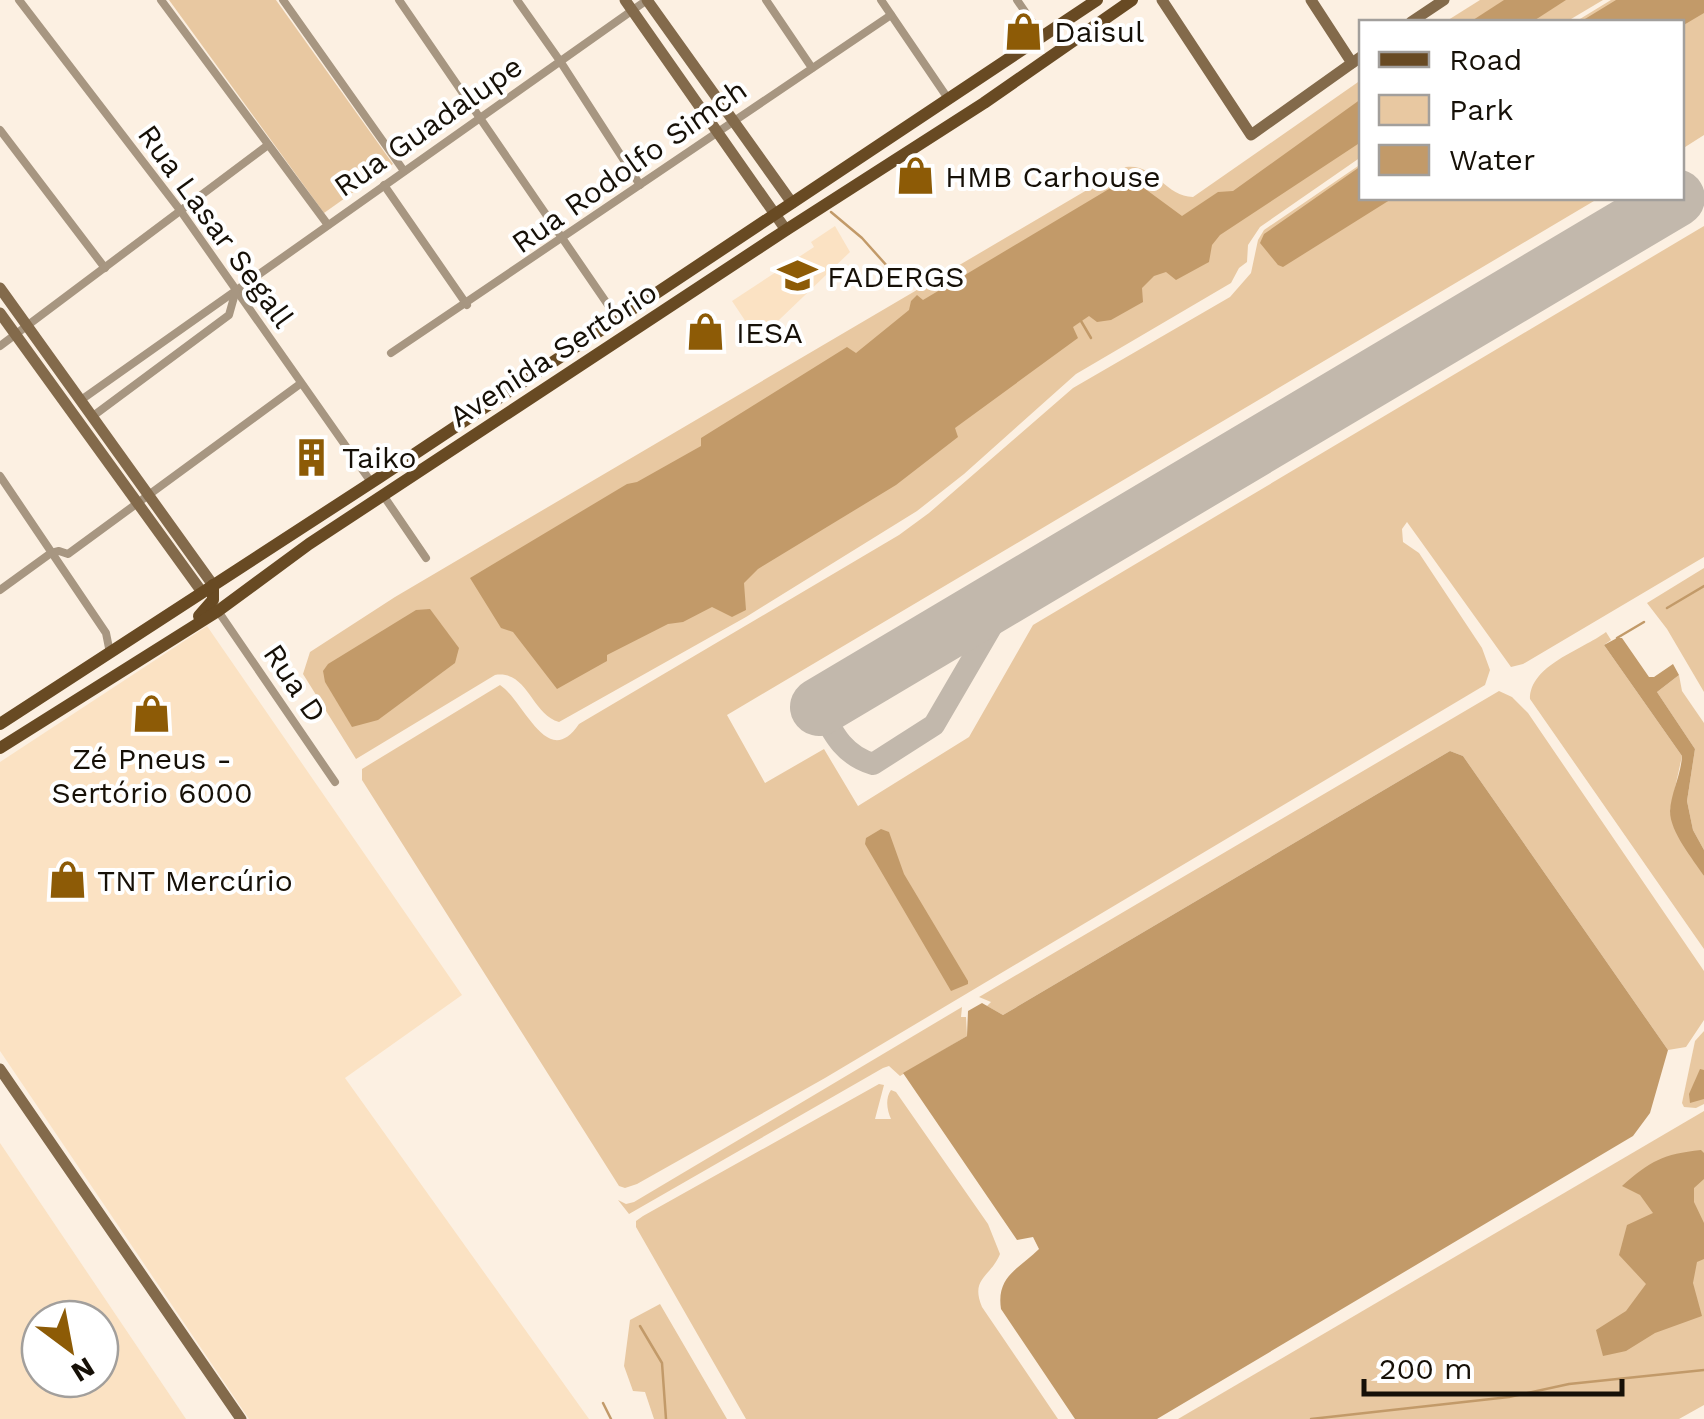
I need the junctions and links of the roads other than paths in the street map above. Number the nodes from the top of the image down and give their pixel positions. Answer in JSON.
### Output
{"nodes":[{"id":1,"x":19,"y":0,"type":"edge"},
{"id":2,"x":161,"y":0,"type":"edge"},
{"id":3,"x":284,"y":0,"type":"edge"},
{"id":4,"x":399,"y":0,"type":"edge"},
{"id":5,"x":517,"y":0,"type":"edge"},
{"id":6,"x":647,"y":0,"type":"edge"},
{"id":7,"x":766,"y":0,"type":"edge"},
{"id":8,"x":881,"y":0,"type":"edge"},
{"id":9,"x":1016,"y":0,"type":"edge"},
{"id":10,"x":1097,"y":0,"type":"edge"},
{"id":11,"x":1132,"y":0,"type":"edge"},
{"id":12,"x":1162,"y":0,"type":"edge"},
{"id":13,"x":1311,"y":0,"type":"edge"},
{"id":14,"x":1444,"y":0,"type":"edge"},
{"id":15,"x":629,"y":5,"type":"edge"},
{"id":16,"x":891,"y":15,"type":"junction"},
{"id":17,"x":1414,"y":20,"type":"edge"},
{"id":18,"x":1043,"y":38,"type":"junction"},
{"id":19,"x":1356,"y":60,"type":"edge"},
{"id":20,"x":560,"y":61,"type":"junction"},
{"id":21,"x":812,"y":68,"type":"junction"},
{"id":22,"x":949,"y":100,"type":"junction"},
{"id":23,"x":481,"y":116,"type":"junction"},
{"id":24,"x":732,"y":122,"type":"junction"},
{"id":25,"x":0,"y":130,"type":"edge"},
{"id":26,"x":717,"y":132,"type":"junction"},
{"id":27,"x":268,"y":144,"type":"junction"},
{"id":28,"x":404,"y":171,"type":"junction"},
{"id":29,"x":384,"y":185,"type":"junction"},
{"id":30,"x":640,"y":185,"type":"junction"},
{"id":31,"x":792,"y":203,"type":"junction"},
{"id":32,"x":180,"y":210,"type":"junction"},
{"id":33,"x":775,"y":214,"type":"junction"},
{"id":34,"x":328,"y":225,"type":"junction"},
{"id":35,"x":786,"y":230,"type":"junction"},
{"id":36,"x":562,"y":240,"type":"junction"},
{"id":37,"x":105,"y":268,"type":"junction"},
{"id":38,"x":0,"y":288,"type":"edge"},
{"id":39,"x":236,"y":290,"type":"junction"},
{"id":40,"x":467,"y":304,"type":"junction"},
{"id":41,"x":0,"y":314,"type":"edge"},
{"id":42,"x":618,"y":318,"type":"junction"},
{"id":43,"x":29,"y":326,"type":"junction"},
{"id":44,"x":16,"y":335,"type":"junction"},
{"id":45,"x":160,"y":344,"type":"junction"},
{"id":46,"x":0,"y":346,"type":"edge"},
{"id":47,"x":391,"y":354,"type":"dead end"},
{"id":48,"x":171,"y":358,"type":"junction"},
{"id":49,"x":55,"y":363,"type":"junction"},
{"id":50,"x":43,"y":371,"type":"junction"},
{"id":51,"x":300,"y":384,"type":"junction"},
{"id":52,"x":81,"y":400,"type":"junction"},
{"id":53,"x":93,"y":416,"type":"junction"},
{"id":54,"x":0,"y":476,"type":"edge"},
{"id":55,"x":371,"y":482,"type":"junction"},
{"id":56,"x":383,"y":495,"type":"junction"},
{"id":57,"x":143,"y":498,"type":"junction"},
{"id":58,"x":51,"y":553,"type":"junction"},
{"id":59,"x":426,"y":558,"type":"dead end"},
{"id":60,"x":207,"y":588,"type":"junction"},
{"id":61,"x":0,"y":590,"type":"edge"},
{"id":62,"x":218,"y":610,"type":"junction"},
{"id":63,"x":170,"y":640,"type":"junction"},
{"id":64,"x":110,"y":653,"type":"junction"},
{"id":65,"x":0,"y":724,"type":"edge"},
{"id":66,"x":0,"y":748,"type":"edge"},
{"id":67,"x":335,"y":782,"type":"dead end"},
{"id":68,"x":0,"y":1069,"type":"edge"},
{"id":69,"x":241,"y":1419,"type":"edge"}],
"edges":[{"from":1,"to":32,"type":"street","name":"Rua Lasar Segall"},
{"from":2,"to":27,"type":"street"},
{"from":3,"to":28,"type":"street"},
{"from":4,"to":23,"type":"street"},
{"from":5,"to":20,"type":"street"},
{"from":6,"to":15,"type":"street","name":"Rua Guadalupe"},
{"from":6,"to":24,"type":"street"},
{"from":7,"to":21,"type":"street"},
{"from":8,"to":16,"type":"street"},
{"from":9,"to":18,"type":"street"},
{"from":10,"to":18,"type":"main road","name":"Avenida Sertório"},
{"from":11,"to":35,"type":"main road","name":"Avenida Sertório"},
{"from":12,"to":19,"type":"street"},
{"from":13,"to":19,"type":"street"},
{"from":14,"to":17,"type":"street"},
{"from":15,"to":20,"type":"street","name":"Rua Guadalupe"},
{"from":15,"to":26,"type":"street"},
{"from":16,"to":21,"type":"street","name":"Rua Rodolfo Simch"},
{"from":16,"to":22,"type":"street"},
{"from":18,"to":22,"type":"main road","name":"Avenida Sertório"},
{"from":20,"to":23,"type":"street","name":"Rua Guadalupe"},
{"from":20,"to":30,"type":"street"},
{"from":21,"to":24,"type":"street","name":"Rua Rodolfo Simch"},
{"from":22,"to":31,"type":"main road","name":"Avenida Sertório"},
{"from":23,"to":28,"type":"street","name":"Rua Guadalupe"},
{"from":23,"to":36,"type":"street"},
{"from":24,"to":26,"type":"street","name":"Rua Rodolfo Simch"},
{"from":24,"to":31,"type":"street"},
{"from":25,"to":37,"type":"street"},
{"from":26,"to":30,"type":"street","name":"Rua Rodolfo Simch"},
{"from":26,"to":33,"type":"street"},
{"from":27,"to":32,"type":"street"},
{"from":27,"to":34,"type":"street"},
{"from":28,"to":29,"type":"street","name":"Rua Guadalupe"},
{"from":29,"to":34,"type":"street","name":"Rua Guadalupe"},
{"from":29,"to":40,"type":"street"},
{"from":30,"to":36,"type":"street","name":"Rua Rodolfo Simch"},
{"from":31,"to":33,"type":"main road","name":"Avenida Sertório"},
{"from":32,"to":37,"type":"street"},
{"from":32,"to":39,"type":"street","name":"Rua Lasar Segall"},
{"from":33,"to":35,"type":"street"},
{"from":33,"to":42,"type":"main road","name":"Avenida Sertório"},
{"from":34,"to":39,"type":"street","name":"Rua Guadalupe"},
{"from":35,"to":56,"type":"main road","name":"Avenida Sertório"},
{"from":36,"to":40,"type":"street","name":"Rua Rodolfo Simch"},
{"from":36,"to":42,"type":"street"},
{"from":37,"to":43,"type":"street"},
{"from":38,"to":43,"type":"street"},
{"from":39,"to":45,"type":"street","name":"Rua Guadalupe"},
{"from":39,"to":48,"type":"street"},
{"from":39,"to":51,"type":"street","name":"Rua Lasar Segall"},
{"from":40,"to":47,"type":"street","name":"Rua Rodolfo Simch"},
{"from":41,"to":44,"type":"street"},
{"from":42,"to":55,"type":"main road","name":"Avenida Sertório"},
{"from":43,"to":44,"type":"street"},
{"from":43,"to":49,"type":"street"},
{"from":44,"to":46,"type":"street"},
{"from":44,"to":50,"type":"street"},
{"from":45,"to":48,"type":"street"},
{"from":45,"to":52,"type":"street","name":"Rua Guadalupe"},
{"from":48,"to":53,"type":"street"},
{"from":49,"to":50,"type":"street"},
{"from":49,"to":52,"type":"street"},
{"from":50,"to":57,"type":"street"},
{"from":51,"to":55,"type":"street","name":"Rua Lasar Segall"},
{"from":51,"to":57,"type":"street"},
{"from":52,"to":53,"type":"street"},
{"from":53,"to":57,"type":"street"},
{"from":54,"to":58,"type":"street"},
{"from":55,"to":60,"type":"main road","name":"Avenida Sertório"},
{"from":56,"to":59,"type":"street"},
{"from":56,"to":62,"type":"main road","name":"Avenida Sertório"},
{"from":57,"to":58,"type":"street"},
{"from":57,"to":60,"type":"street"},
{"from":58,"to":61,"type":"street"},
{"from":58,"to":64,"type":"street"},
{"from":60,"to":63,"type":"main road"},
{"from":60,"to":64,"type":"main road","name":"Avenida Sertório"},
{"from":62,"to":63,"type":"main road","name":"Avenida Sertório"},
{"from":62,"to":67,"type":"street","name":"Rua D"},
{"from":63,"to":66,"type":"main road","name":"Avenida Sertório"},
{"from":64,"to":65,"type":"main road","name":"Avenida Sertório"},
{"from":68,"to":69,"type":"street"}]}
